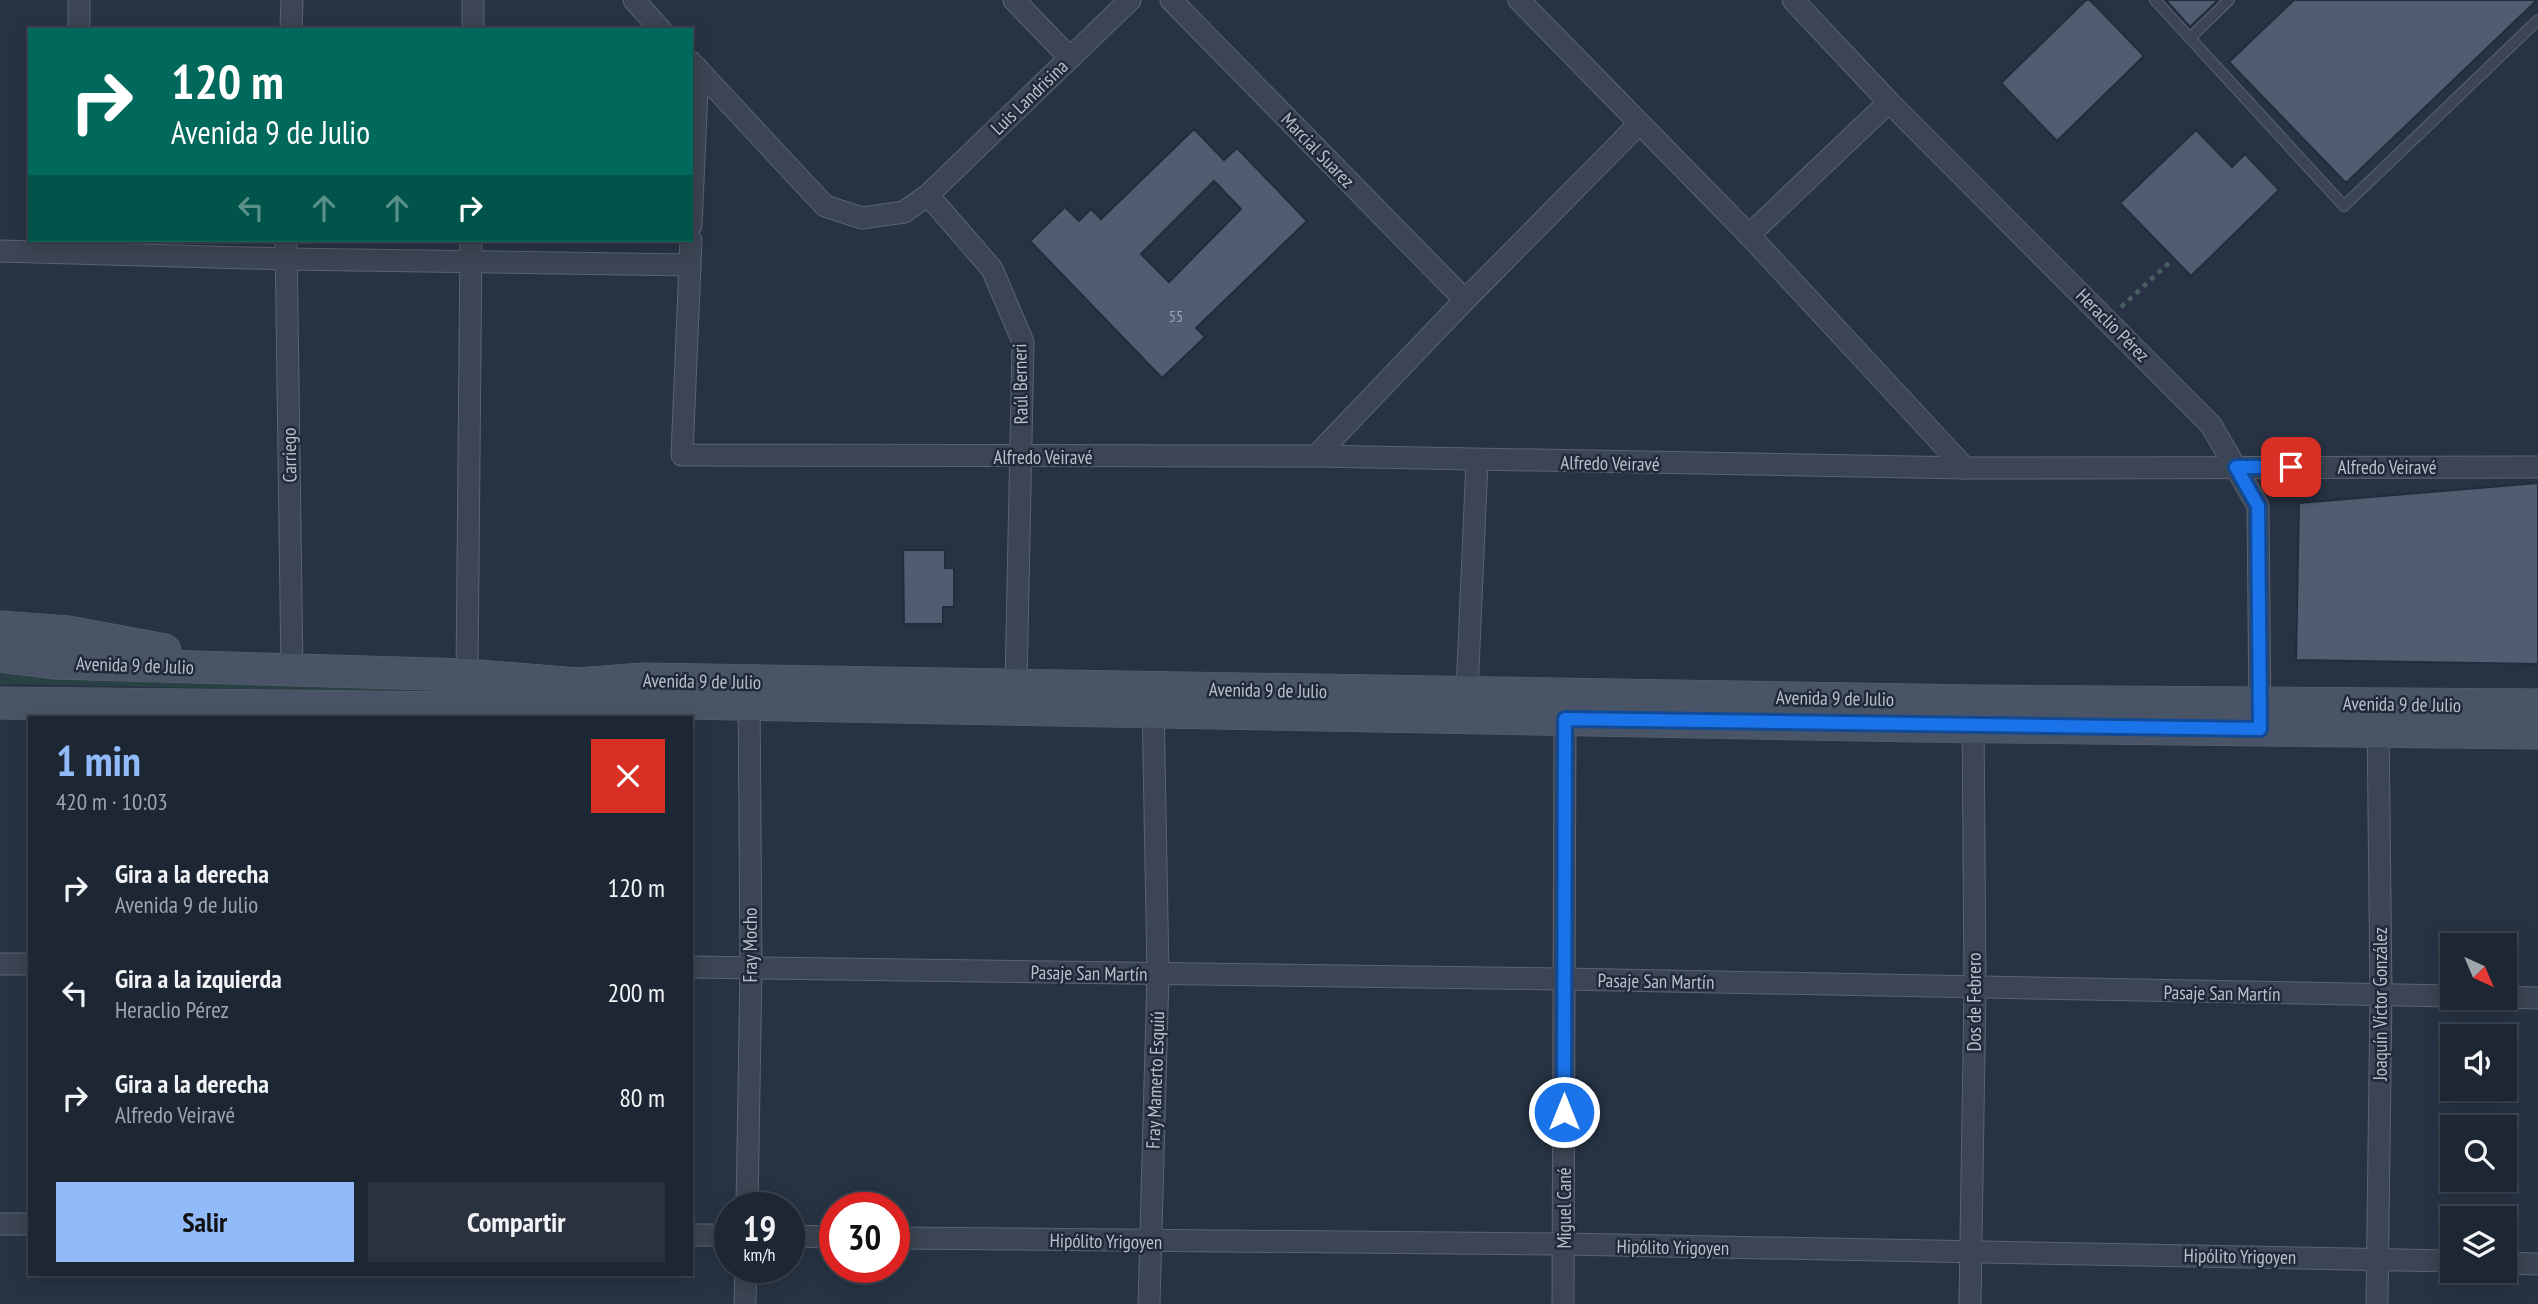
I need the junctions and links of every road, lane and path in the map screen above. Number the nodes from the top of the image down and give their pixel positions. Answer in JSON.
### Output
{"nodes":[{"id":1,"x":79,"y":0,"type":"edge"},
{"id":2,"x":292,"y":0,"type":"edge"},
{"id":3,"x":473,"y":0,"type":"edge"},
{"id":4,"x":634,"y":0,"type":"edge"},
{"id":5,"x":1014,"y":0,"type":"edge"},
{"id":6,"x":1130,"y":0,"type":"edge"},
{"id":7,"x":1171,"y":0,"type":"edge"},
{"id":8,"x":1519,"y":0,"type":"edge"},
{"id":9,"x":1793,"y":0,"type":"edge"},
{"id":10,"x":2155,"y":0,"type":"edge"},
{"id":11,"x":2229,"y":0,"type":"edge"},
{"id":12,"x":2538,"y":20,"type":"edge"},
{"id":13,"x":79,"y":28,"type":"edge"},
{"id":14,"x":291,"y":28,"type":"edge"},
{"id":15,"x":473,"y":28,"type":"edge"},
{"id":16,"x":660,"y":28,"type":"edge"},
{"id":17,"x":2191,"y":37,"type":"junction"},
{"id":18,"x":1070,"y":58,"type":"junction"},
{"id":19,"x":694,"y":65,"type":"edge"},
{"id":20,"x":1889,"y":102,"type":"junction"},
{"id":21,"x":693,"y":118,"type":"edge"},
{"id":22,"x":1638,"y":125,"type":"junction"},
{"id":23,"x":928,"y":195,"type":"junction"},
{"id":24,"x":1749,"y":235,"type":"junction"},
{"id":25,"x":691,"y":242,"type":"edge"},
{"id":26,"x":76,"y":246,"type":"edge"},
{"id":27,"x":286,"y":250,"type":"edge"},
{"id":28,"x":471,"y":250,"type":"edge"},
{"id":29,"x":0,"y":251,"type":"edge"},
{"id":30,"x":2170,"y":262,"type":"dead end"},
{"id":31,"x":690,"y":265,"type":"junction"},
{"id":32,"x":1465,"y":300,"type":"junction"},
{"id":33,"x":2108,"y":320,"type":"junction"},
{"id":34,"x":1316,"y":456,"type":"junction"},
{"id":35,"x":1021,"y":457,"type":"junction"},
{"id":36,"x":1476,"y":461,"type":"junction"},
{"id":37,"x":2236,"y":467,"type":"junction"},
{"id":38,"x":2538,"y":467,"type":"edge"},
{"id":39,"x":1965,"y":468,"type":"junction"},
{"id":40,"x":0,"y":627,"type":"edge"},
{"id":41,"x":0,"y":656,"type":"edge"},
{"id":42,"x":281,"y":670,"type":"junction"},
{"id":43,"x":467,"y":675,"type":"junction"},
{"id":44,"x":1016,"y":685,"type":"junction"},
{"id":45,"x":1467,"y":692,"type":"junction"},
{"id":46,"x":749,"y":693,"type":"junction"},
{"id":47,"x":1153,"y":700,"type":"junction"},
{"id":48,"x":0,"y":703,"type":"edge"},
{"id":49,"x":50,"y":704,"type":"junction"},
{"id":50,"x":2538,"y":705,"type":"edge"},
{"id":51,"x":1565,"y":706,"type":"junction"},
{"id":52,"x":0,"y":710,"type":"edge"},
{"id":53,"x":1973,"y":714,"type":"junction"},
{"id":54,"x":2260,"y":716,"type":"junction"},
{"id":55,"x":2378,"y":717,"type":"junction"},
{"id":56,"x":2538,"y":733,"type":"edge"},
{"id":57,"x":0,"y":964,"type":"edge"},
{"id":58,"x":28,"y":964,"type":"edge"},
{"id":59,"x":693,"y":967,"type":"edge"},
{"id":60,"x":751,"y":967,"type":"junction"},
{"id":61,"x":1158,"y":974,"type":"junction"},
{"id":62,"x":1563,"y":979,"type":"junction"},
{"id":63,"x":1975,"y":988,"type":"junction"},
{"id":64,"x":2381,"y":995,"type":"junction"},
{"id":65,"x":2440,"y":996,"type":"edge"},
{"id":66,"x":2517,"y":997,"type":"edge"},
{"id":67,"x":2538,"y":998,"type":"edge"},
{"id":68,"x":747,"y":1192,"type":"edge"},
{"id":69,"x":0,"y":1224,"type":"edge"},
{"id":70,"x":28,"y":1224,"type":"edge"},
{"id":71,"x":693,"y":1234,"type":"edge"},
{"id":72,"x":714,"y":1235,"type":"edge"},
{"id":73,"x":910,"y":1238,"type":"edge"},
{"id":74,"x":1150,"y":1242,"type":"junction"},
{"id":75,"x":1564,"y":1244,"type":"junction"},
{"id":76,"x":1971,"y":1254,"type":"junction"},
{"id":77,"x":2378,"y":1258,"type":"junction"},
{"id":78,"x":2440,"y":1261,"type":"edge"},
{"id":79,"x":2517,"y":1263,"type":"edge"},
{"id":80,"x":2538,"y":1264,"type":"edge"},
{"id":81,"x":746,"y":1283,"type":"edge"},
{"id":82,"x":745,"y":1304,"type":"edge"},
{"id":83,"x":1149,"y":1304,"type":"edge"},
{"id":84,"x":1563,"y":1304,"type":"edge"},
{"id":85,"x":1970,"y":1304,"type":"edge"},
{"id":86,"x":2377,"y":1304,"type":"edge"}],
"edges":[{"from":1,"to":13,"type":"street"},
{"from":2,"to":14,"type":"street"},
{"from":3,"to":15,"type":"street"},
{"from":4,"to":16,"type":"street"},
{"from":5,"to":18,"type":"street"},
{"from":6,"to":18,"type":"street","name":"Luis Landrisina"},
{"from":7,"to":32,"type":"street","name":"Marcial Suarez"},
{"from":8,"to":22,"type":"street"},
{"from":9,"to":20,"type":"street","name":"Heraclio Pérez"},
{"from":10,"to":17,"type":"lane"},
{"from":11,"to":17,"type":"lane"},
{"from":12,"to":17,"type":"lane"},
{"from":18,"to":23,"type":"street","name":"Luis Landrisina"},
{"from":19,"to":21,"type":"street"},
{"from":19,"to":23,"type":"street","name":"Luis Landrisina"},
{"from":20,"to":24,"type":"street"},
{"from":20,"to":33,"type":"street","name":"Heraclio Pérez"},
{"from":22,"to":24,"type":"street"},
{"from":22,"to":32,"type":"street"},
{"from":23,"to":35,"type":"street","name":"Raúl Berneri"},
{"from":24,"to":39,"type":"street"},
{"from":25,"to":31,"type":"street"},
{"from":26,"to":27,"type":"street"},
{"from":26,"to":29,"type":"street"},
{"from":27,"to":28,"type":"street"},
{"from":27,"to":42,"type":"street","name":"Carriego"},
{"from":28,"to":31,"type":"street"},
{"from":28,"to":43,"type":"street"},
{"from":30,"to":33,"type":"path"},
{"from":31,"to":35,"type":"street","name":"Alfredo Veiravé"},
{"from":32,"to":34,"type":"street"},
{"from":33,"to":37,"type":"street","name":"Heraclio Pérez"},
{"from":34,"to":35,"type":"street","name":"Alfredo Veiravé"},
{"from":34,"to":36,"type":"street","name":"Alfredo Veiravé"},
{"from":35,"to":44,"type":"street","name":"Raúl Berneri"},
{"from":36,"to":39,"type":"street","name":"Alfredo Veiravé"},
{"from":36,"to":45,"type":"street"},
{"from":37,"to":38,"type":"street","name":"Alfredo Veiravé"},
{"from":37,"to":39,"type":"street","name":"Alfredo Veiravé"},
{"from":37,"to":54,"type":"street","name":"Heraclio Pérez"},
{"from":40,"to":42,"type":"main road"},
{"from":41,"to":42,"type":"main road","name":"Avenida 9 de Julio"},
{"from":42,"to":43,"type":"main road","name":"Avenida 9 de Julio"},
{"from":43,"to":46,"type":"main road","name":"Avenida 9 de Julio"},
{"from":44,"to":46,"type":"main road","name":"Avenida 9 de Julio"},
{"from":44,"to":47,"type":"main road","name":"Avenida 9 de Julio"},
{"from":45,"to":47,"type":"main road","name":"Avenida 9 de Julio"},
{"from":45,"to":51,"type":"main road","name":"Avenida 9 de Julio"},
{"from":46,"to":47,"type":"main road","name":"Avenida 9 de Julio"},
{"from":46,"to":49,"type":"main road","name":"Avenida 9 de Julio"},
{"from":46,"to":60,"type":"street","name":"Fray Mocho"},
{"from":47,"to":51,"type":"main road","name":"Avenida 9 de Julio"},
{"from":47,"to":61,"type":"street","name":"Fray Mamerto Esquiú"},
{"from":48,"to":49,"type":"main road","name":"Avenida 9 de Julio"},
{"from":49,"to":52,"type":"main road"},
{"from":50,"to":55,"type":"main road","name":"Avenida 9 de Julio"},
{"from":51,"to":53,"type":"main road","name":"Avenida 9 de Julio"},
{"from":51,"to":62,"type":"street","name":"Miguel Cané"},
{"from":53,"to":54,"type":"main road","name":"Avenida 9 de Julio"},
{"from":53,"to":63,"type":"street","name":"Dos de Febrero"},
{"from":54,"to":55,"type":"main road","name":"Avenida 9 de Julio"},
{"from":55,"to":56,"type":"main road","name":"Avenida 9 de Julio"},
{"from":55,"to":64,"type":"street","name":"Joaquín Víctor González"},
{"from":57,"to":58,"type":"street"},
{"from":59,"to":60,"type":"street","name":"Pasaje San Martín"},
{"from":60,"to":61,"type":"street","name":"Pasaje San Martín"},
{"from":60,"to":68,"type":"street","name":"Fray Mocho"},
{"from":61,"to":62,"type":"street","name":"Pasaje San Martín"},
{"from":61,"to":74,"type":"street","name":"Fray Mamerto Esquiú"},
{"from":62,"to":63,"type":"street","name":"Pasaje San Martín"},
{"from":62,"to":75,"type":"street","name":"Miguel Cané"},
{"from":63,"to":64,"type":"street","name":"Pasaje San Martín"},
{"from":63,"to":76,"type":"street","name":"Dos de Febrero"},
{"from":64,"to":65,"type":"street","name":"Pasaje San Martín"},
{"from":64,"to":77,"type":"street","name":"Joaquín Víctor González"},
{"from":66,"to":67,"type":"street"},
{"from":69,"to":70,"type":"street"},
{"from":71,"to":72,"type":"street"},
{"from":73,"to":74,"type":"street","name":"Hipólito Yrigoyen"},
{"from":74,"to":75,"type":"street","name":"Hipólito Yrigoyen"},
{"from":74,"to":83,"type":"street","name":"Fray Mamerto Esquiú"},
{"from":75,"to":76,"type":"street","name":"Hipólito Yrigoyen"},
{"from":75,"to":84,"type":"street","name":"Miguel Cané"},
{"from":76,"to":77,"type":"street","name":"Hipólito Yrigoyen"},
{"from":76,"to":85,"type":"street","name":"Dos de Febrero"},
{"from":77,"to":78,"type":"street","name":"Hipólito Yrigoyen"},
{"from":77,"to":86,"type":"street","name":"Joaquín Víctor González"},
{"from":79,"to":80,"type":"street"},
{"from":81,"to":82,"type":"street"}]}
